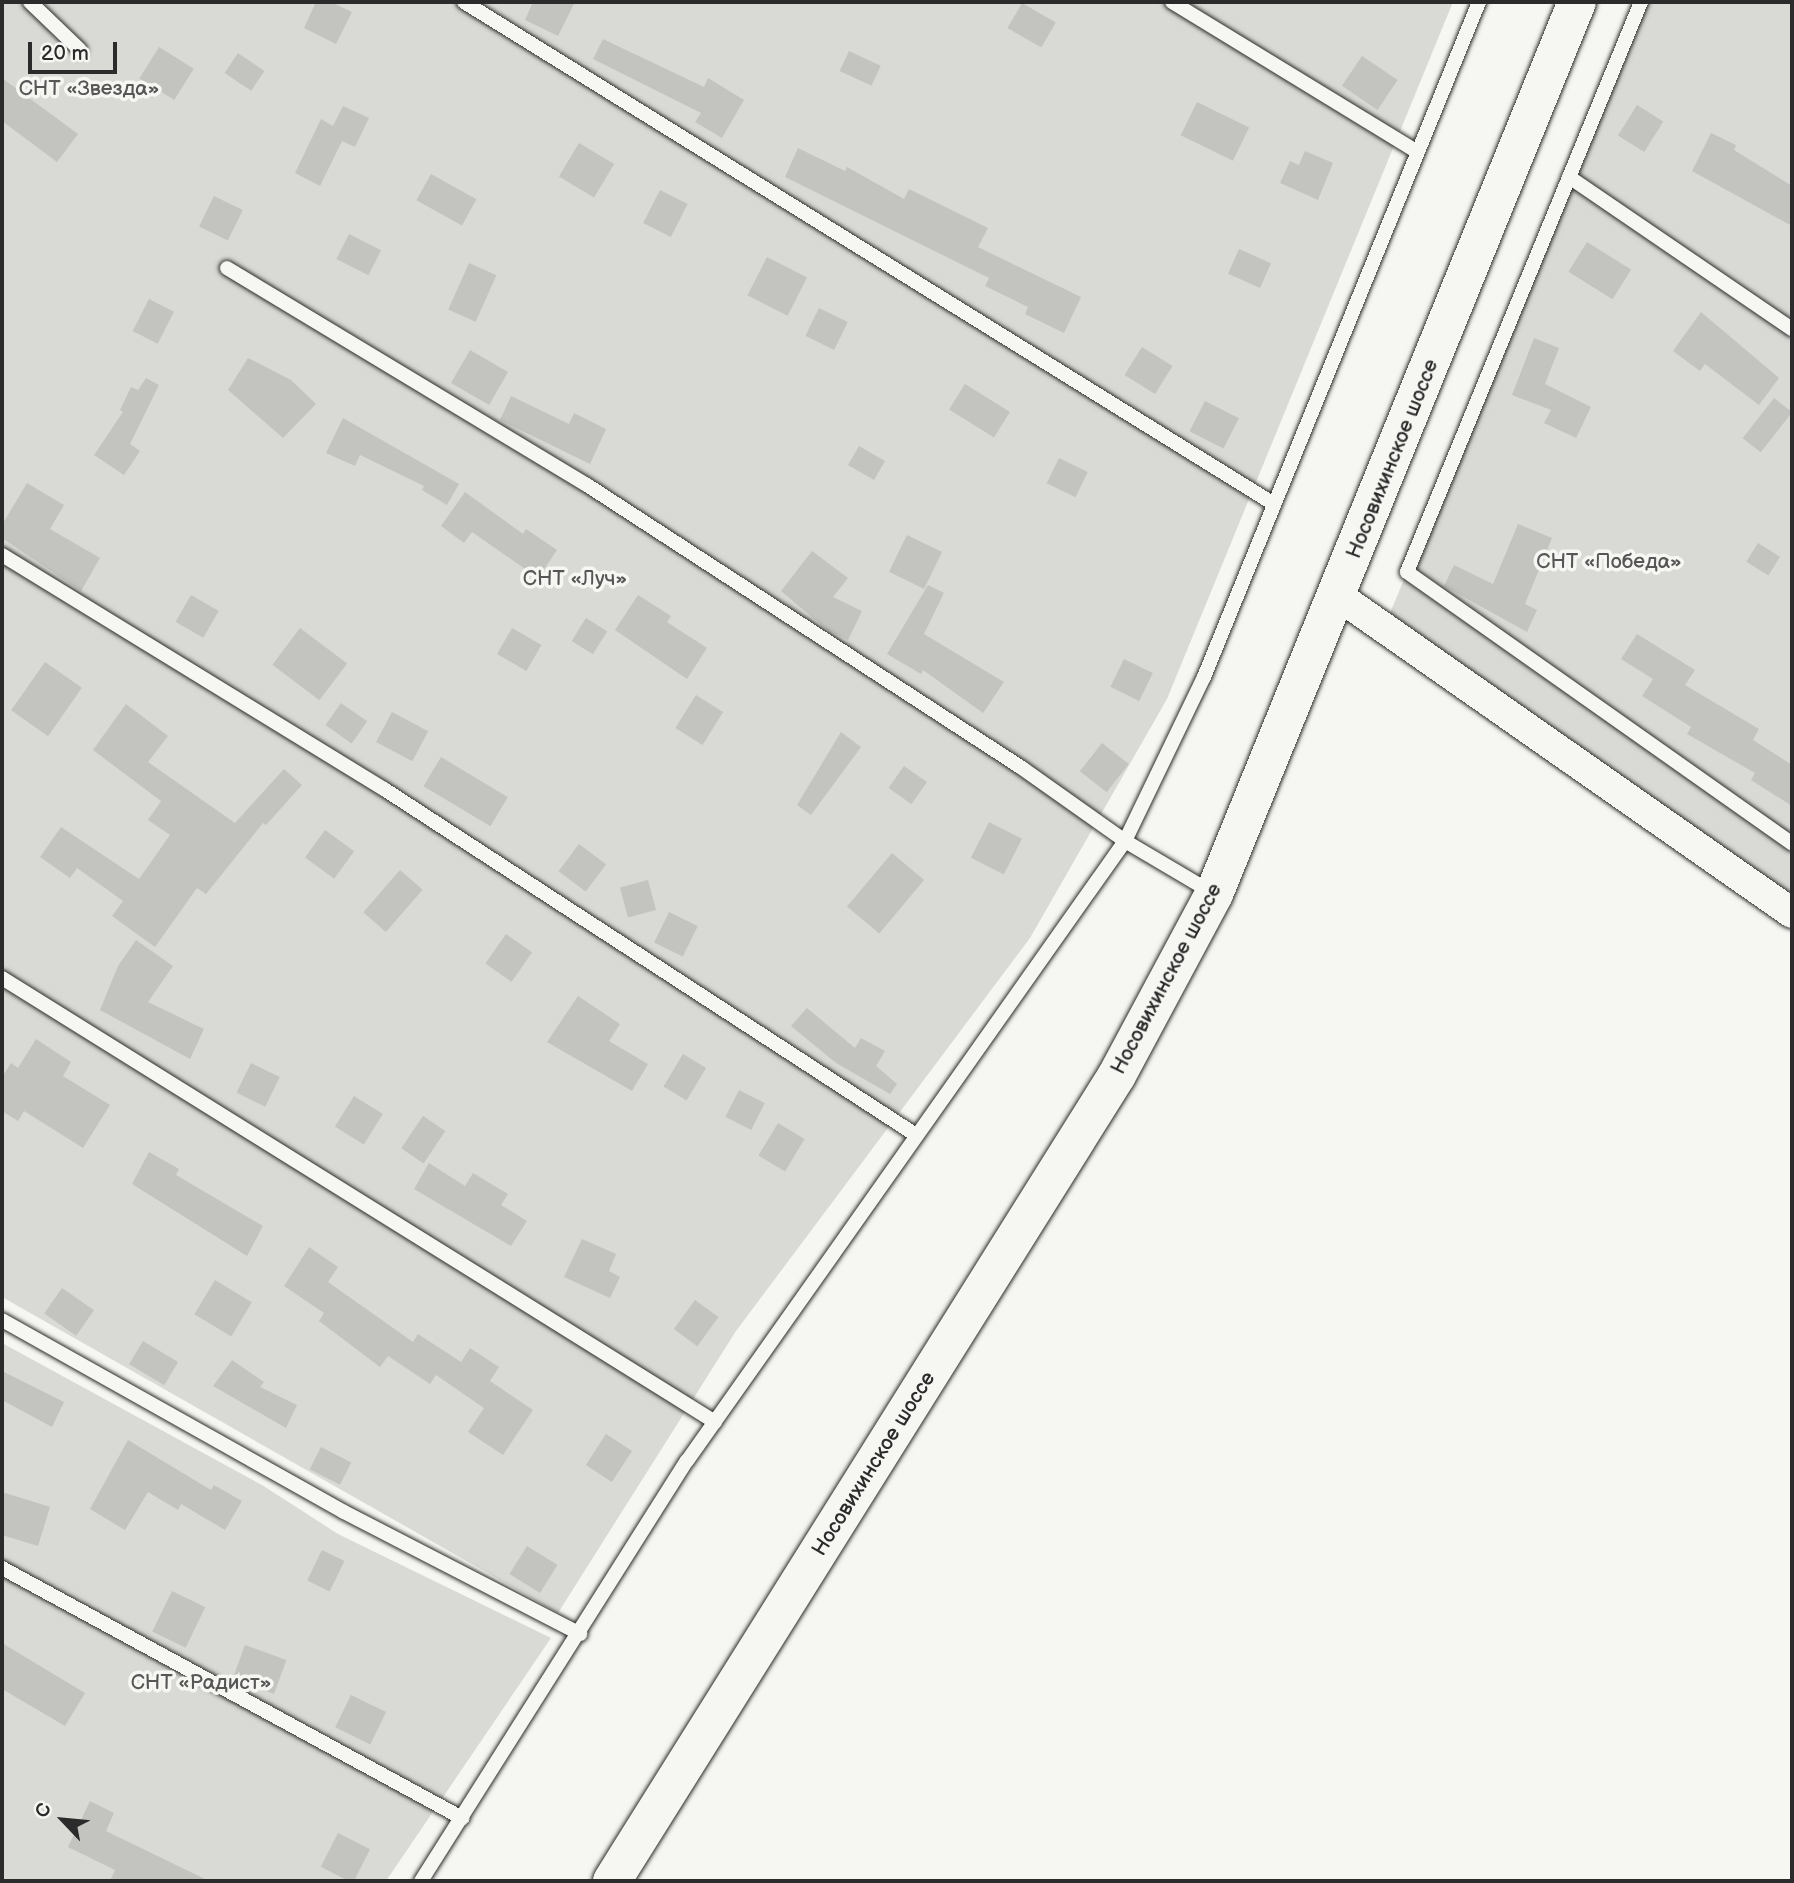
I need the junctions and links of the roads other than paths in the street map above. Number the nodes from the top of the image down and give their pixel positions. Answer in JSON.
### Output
{"nodes":[{"id":1,"x":30,"y":2,"type":"edge"},
{"id":2,"x":464,"y":2,"type":"edge"},
{"id":3,"x":1172,"y":2,"type":"edge"},
{"id":4,"x":1479,"y":2,"type":"edge"},
{"id":5,"x":1577,"y":2,"type":"edge"},
{"id":6,"x":1641,"y":2,"type":"edge"},
{"id":7,"x":80,"y":50,"type":"dead end"},
{"id":8,"x":1416,"y":151,"type":"junction"},
{"id":9,"x":1569,"y":177,"type":"junction"},
{"id":10,"x":227,"y":268,"type":"dead end"},
{"id":11,"x":1792,"y":329,"type":"edge"},
{"id":12,"x":1274,"y":504,"type":"junction"},
{"id":13,"x":2,"y":555,"type":"edge"},
{"id":14,"x":1338,"y":595,"type":"junction"},
{"id":15,"x":1125,"y":841,"type":"junction"},
{"id":16,"x":1792,"y":844,"type":"edge"},
{"id":17,"x":1214,"y":894,"type":"junction"},
{"id":18,"x":1792,"y":913,"type":"edge"},
{"id":19,"x":2,"y":978,"type":"edge"},
{"id":20,"x":916,"y":1135,"type":"junction"},
{"id":21,"x":2,"y":1320,"type":"edge"},
{"id":22,"x":715,"y":1422,"type":"junction"},
{"id":23,"x":2,"y":1568,"type":"edge"},
{"id":24,"x":580,"y":1634,"type":"junction"},
{"id":25,"x":461,"y":1818,"type":"junction"},
{"id":26,"x":421,"y":1881,"type":"edge"},
{"id":27,"x":612,"y":1881,"type":"edge"}],
"edges":[{"from":1,"to":7,"type":"lane"},
{"from":2,"to":12,"type":"lane"},
{"from":3,"to":8,"type":"lane"},
{"from":4,"to":8,"type":"lane"},
{"from":5,"to":14,"type":"main road","name":"Носовихинское шоссе"},
{"from":6,"to":9,"type":"lane"},
{"from":8,"to":12,"type":"lane"},
{"from":9,"to":11,"type":"lane"},
{"from":9,"to":16,"type":"lane"},
{"from":10,"to":15,"type":"lane"},
{"from":12,"to":15,"type":"lane"},
{"from":13,"to":20,"type":"lane"},
{"from":14,"to":17,"type":"main road","name":"Носовихинское шоссе"},
{"from":14,"to":18,"type":"street"},
{"from":15,"to":17,"type":"lane"},
{"from":15,"to":20,"type":"lane"},
{"from":17,"to":27,"type":"main road","name":"Носовихинское шоссе"},
{"from":19,"to":22,"type":"lane"},
{"from":20,"to":22,"type":"lane"},
{"from":21,"to":24,"type":"lane"},
{"from":22,"to":24,"type":"lane"},
{"from":23,"to":25,"type":"lane"},
{"from":24,"to":25,"type":"lane"},
{"from":25,"to":26,"type":"lane"}]}
